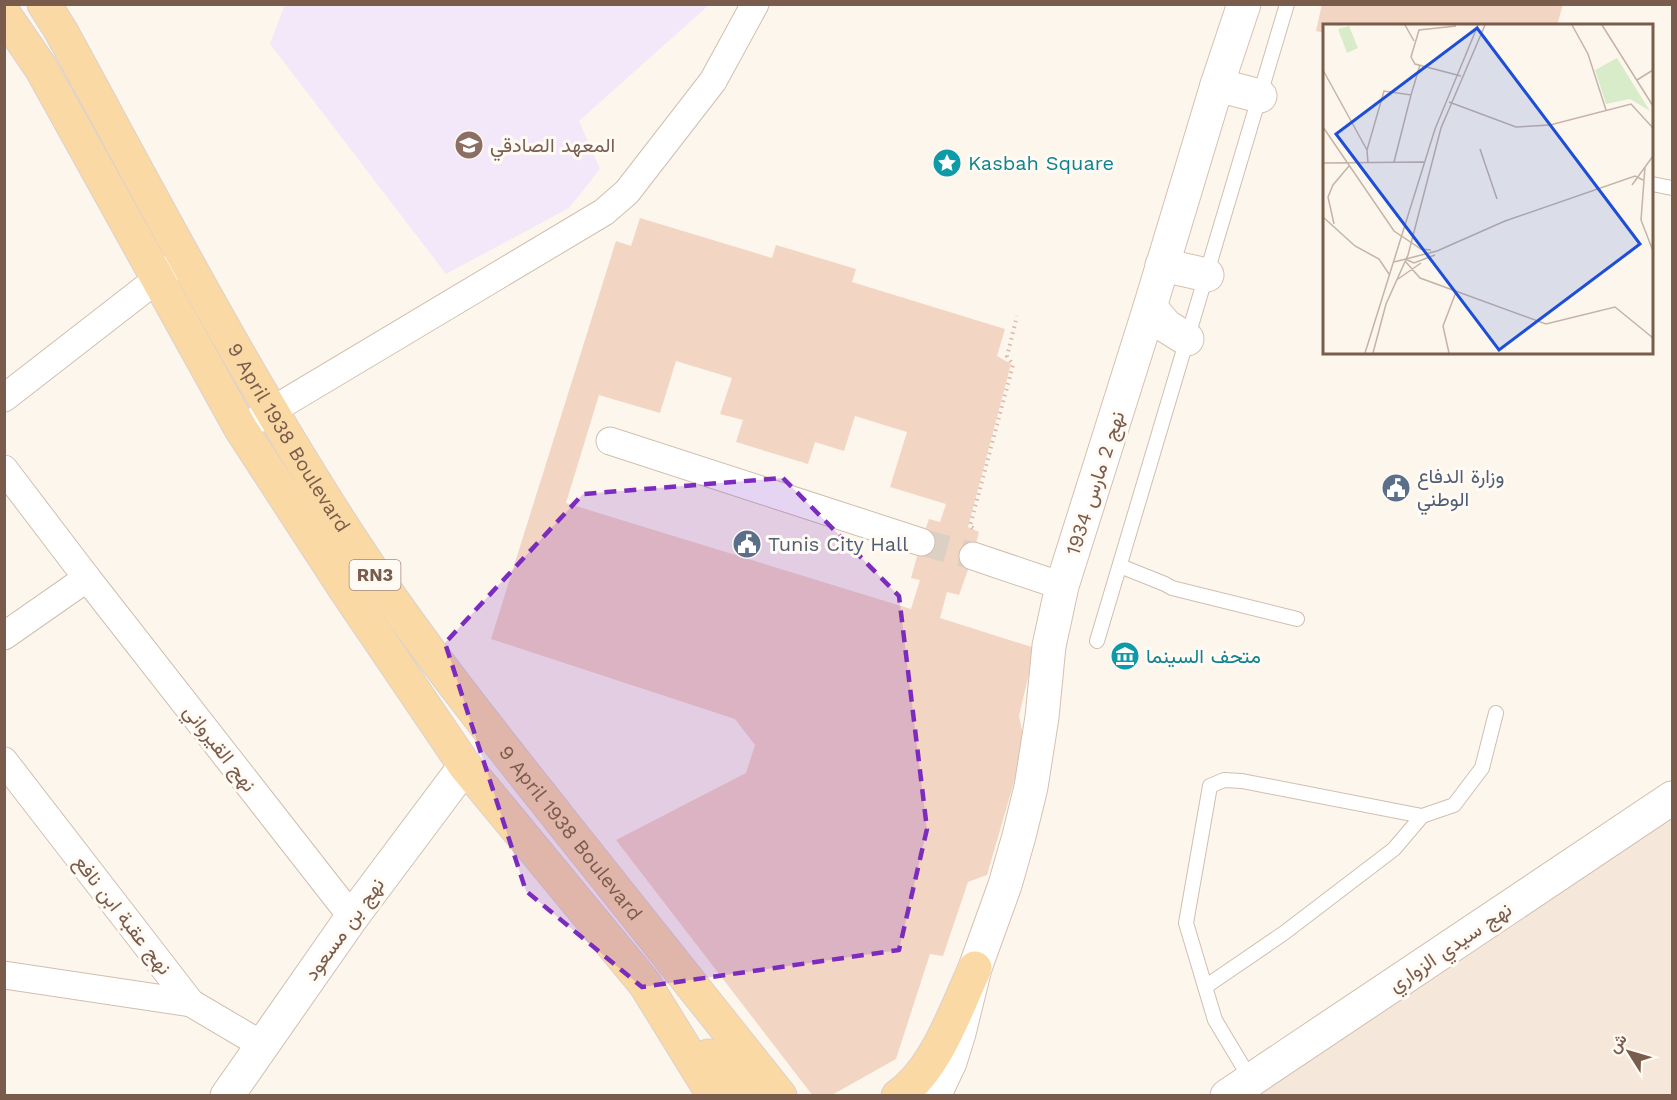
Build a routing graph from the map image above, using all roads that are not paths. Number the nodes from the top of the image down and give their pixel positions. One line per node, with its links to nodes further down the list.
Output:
1 (44, 4): 10 (main road, 9 April 1938 Boulevard / RN3)
2 (755, 4): 17 (street)
3 (1244, 4): 6 (main road, نهج 2 مارس 1934)
4 (1287, 4): 7 (lane)
5 (4, 14): 13 (main road, 9 April 1938 Boulevard / RN3)
6 (1217, 85): 7 (main road); 11 (main road, نهج 2 مارس 1934)
7 (1260, 96): 12 (lane)
8 (1653, 184): 9 (lane)
9 (1672, 188)
10 (184, 258): 13 (street); 17 (main road, 9 April 1938 Boulevard / RN3)
11 (1162, 265): 12 (main road); 14 (main road, نهج 2 مارس 1934)
12 (1206, 275): 15 (lane)
13 (157, 279): 16 (street); 18 (main road, 9 April 1938 Boulevard / RN3)
14 (1150, 307): 15 (main road); 25 (main road, نهج 2 مارس 1934)
15 (1187, 339): 23 (lane)
16 (4, 398)
17 (271, 411): 18 (street); 32 (main road, 9 April 1938 Boulevard / RN3)
18 (241, 429): 31 (main road, 9 April 1938 Boulevard / RN3)
19 (610, 441): 21 (street)
20 (4, 469): 24 (street)
21 (921, 542)
22 (974, 556): 25 (street)
23 (1120, 566): 26 (lane); 28 (lane)
24 (87, 578): 27 (street); 36 (street, نهج القيرواني)
25 (1062, 586): 37 (main road, نهج 2 مارس 1934)
26 (1297, 620)
27 (4, 636)
28 (1097, 641)
29 (1496, 713): 34 (lane)
30 (4, 761): 41 (street, نهج عقبة ابن نافع)
31 (465, 766): 35 (main road, 9 April 1938 Boulevard / RN3); 36 (main road, نهج بن مسعود)
32 (539, 794): 35 (main road); 47 (main road, 9 April 1938 Boulevard / RN3)
33 (1672, 798): 43 (main road, نهج سيدي الزواري)
34 (1422, 816): 40 (lane); 40 (lane)
35 (510, 820): 39 (main road, 9 April 1938 Boulevard / RN3)
36 (352, 917): 42 (main road, نهج بن مسعود)
37 (975, 968): 48 (main road); 49 (main road, نهج 2 مارس 1934); 50 (main road, نهج 2 مارس 1934)
38 (4, 975): 41 (street)
39 (645, 984): 45 (main road, 9 April 1938 Boulevard / RN3); 46 (main road)
40 (1205, 987): 43 (lane)
41 (191, 1003): 42 (street, نهج عقبة ابن نافع)
42 (262, 1045): 44 (main road, نهج بن مسعود)
43 (1235, 1091)
44 (227, 1095)
45 (714, 1095)
46 (740, 1095)
47 (780, 1095)
48 (898, 1095)
49 (934, 1095)
50 (962, 1095)

